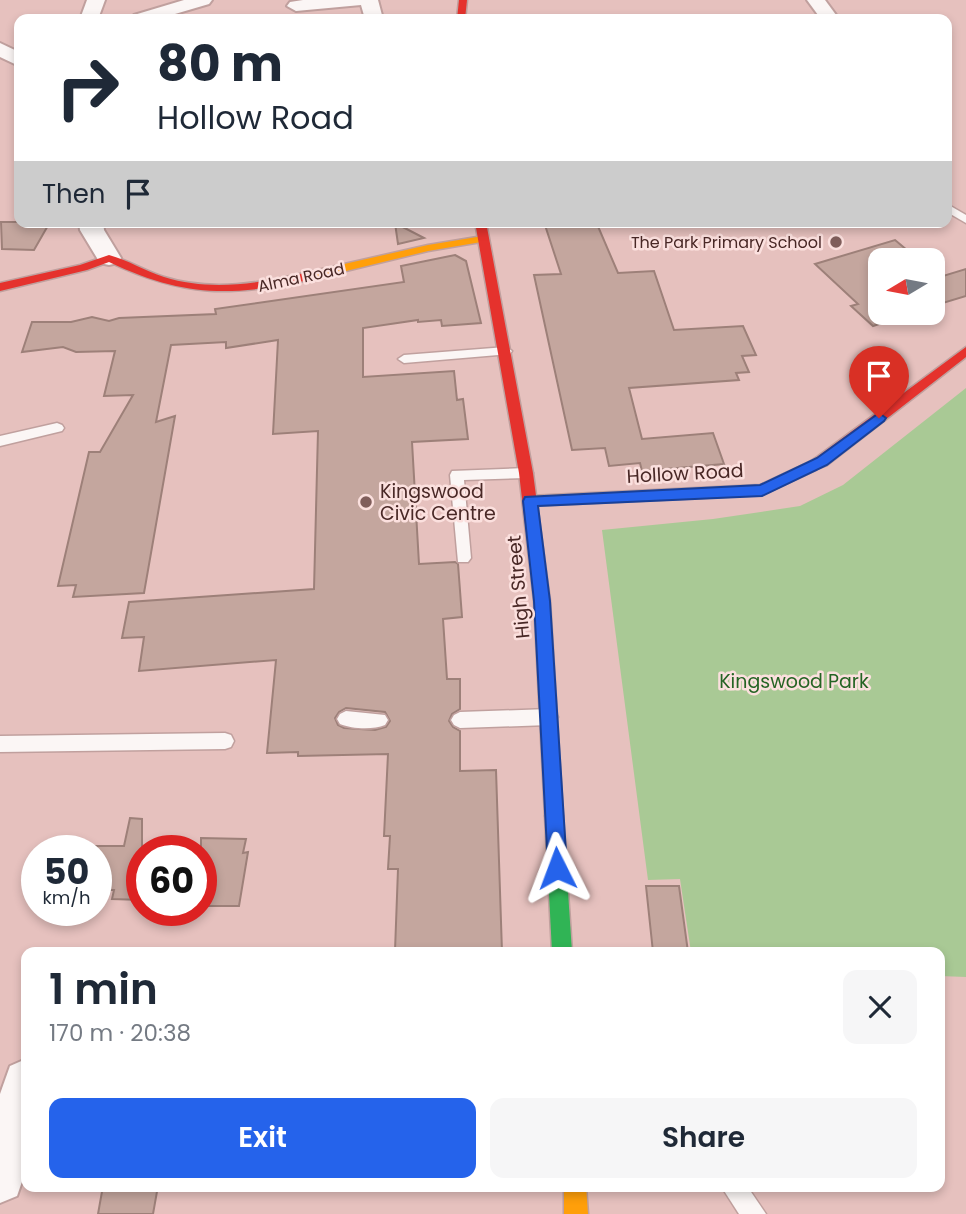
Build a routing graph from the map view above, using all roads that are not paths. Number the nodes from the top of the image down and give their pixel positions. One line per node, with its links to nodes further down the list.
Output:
1 (203, 0): 3 (street)
2 (296, 6): 4 (street)
3 (157, 14)
4 (373, 14)
5 (94, 228): 8 (street)
6 (481, 228): 7 (street, High Street)
7 (484, 239): 8 (street, Alma Road); 10 (street, High Street)
8 (109, 258): 9 (street)
9 (0, 287)
10 (506, 351): 12 (lane); 15 (street, High Street)
11 (966, 351): 16 (street, Hollow Road)
12 (404, 359)
13 (57, 428): 14 (lane)
14 (0, 441)
15 (526, 473): 16 (street, High Street); 17 (lane)
16 (530, 501): 18 (street, High Street)
17 (463, 558)
18 (549, 716): 21 (lane); 24 (street, High Street)
19 (346, 719): 20 (lane)
20 (379, 720)
21 (460, 720)
22 (225, 741): 23 (lane)
23 (0, 744)
24 (562, 947)
25 (0, 1081): 26 (street)
26 (21, 1082)
27 (21, 1101): 28 (street)
28 (0, 1179)
29 (575, 1192): 31 (street)
30 (737, 1192): 32 (lane)
31 (576, 1214)
32 (754, 1214)

